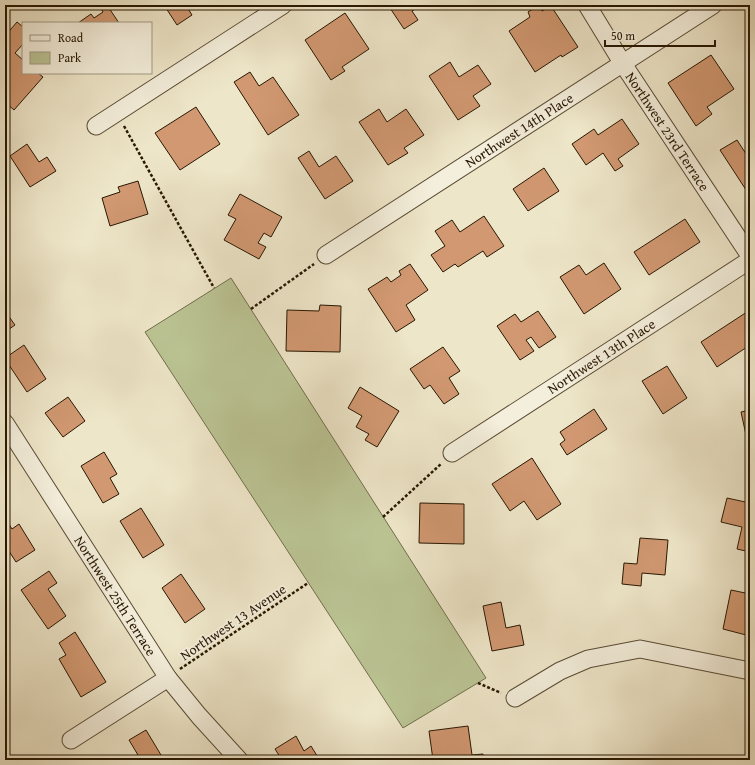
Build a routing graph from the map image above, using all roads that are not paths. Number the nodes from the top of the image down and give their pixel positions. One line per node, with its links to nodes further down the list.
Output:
1 (283, 5): 5 (street)
2 (587, 5): 4 (street, Northwest 23rd Terrace)
3 (713, 5): 4 (street, Northwest 14th Place)
4 (623, 64): 6 (street, Northwest 14th Place); 7 (street, Northwest 23rd Terrace)
5 (96, 126)
6 (326, 255)
7 (750, 256)
8 (750, 260): 10 (street, Northwest 13th Place)
9 (5, 422): 12 (street, Northwest 25th Terrace)
10 (452, 453)
11 (750, 671): 13 (street)
12 (168, 678): 14 (street); 15 (street, Northwest 25th Terrace)
13 (515, 698)
14 (71, 740)
15 (239, 760)

